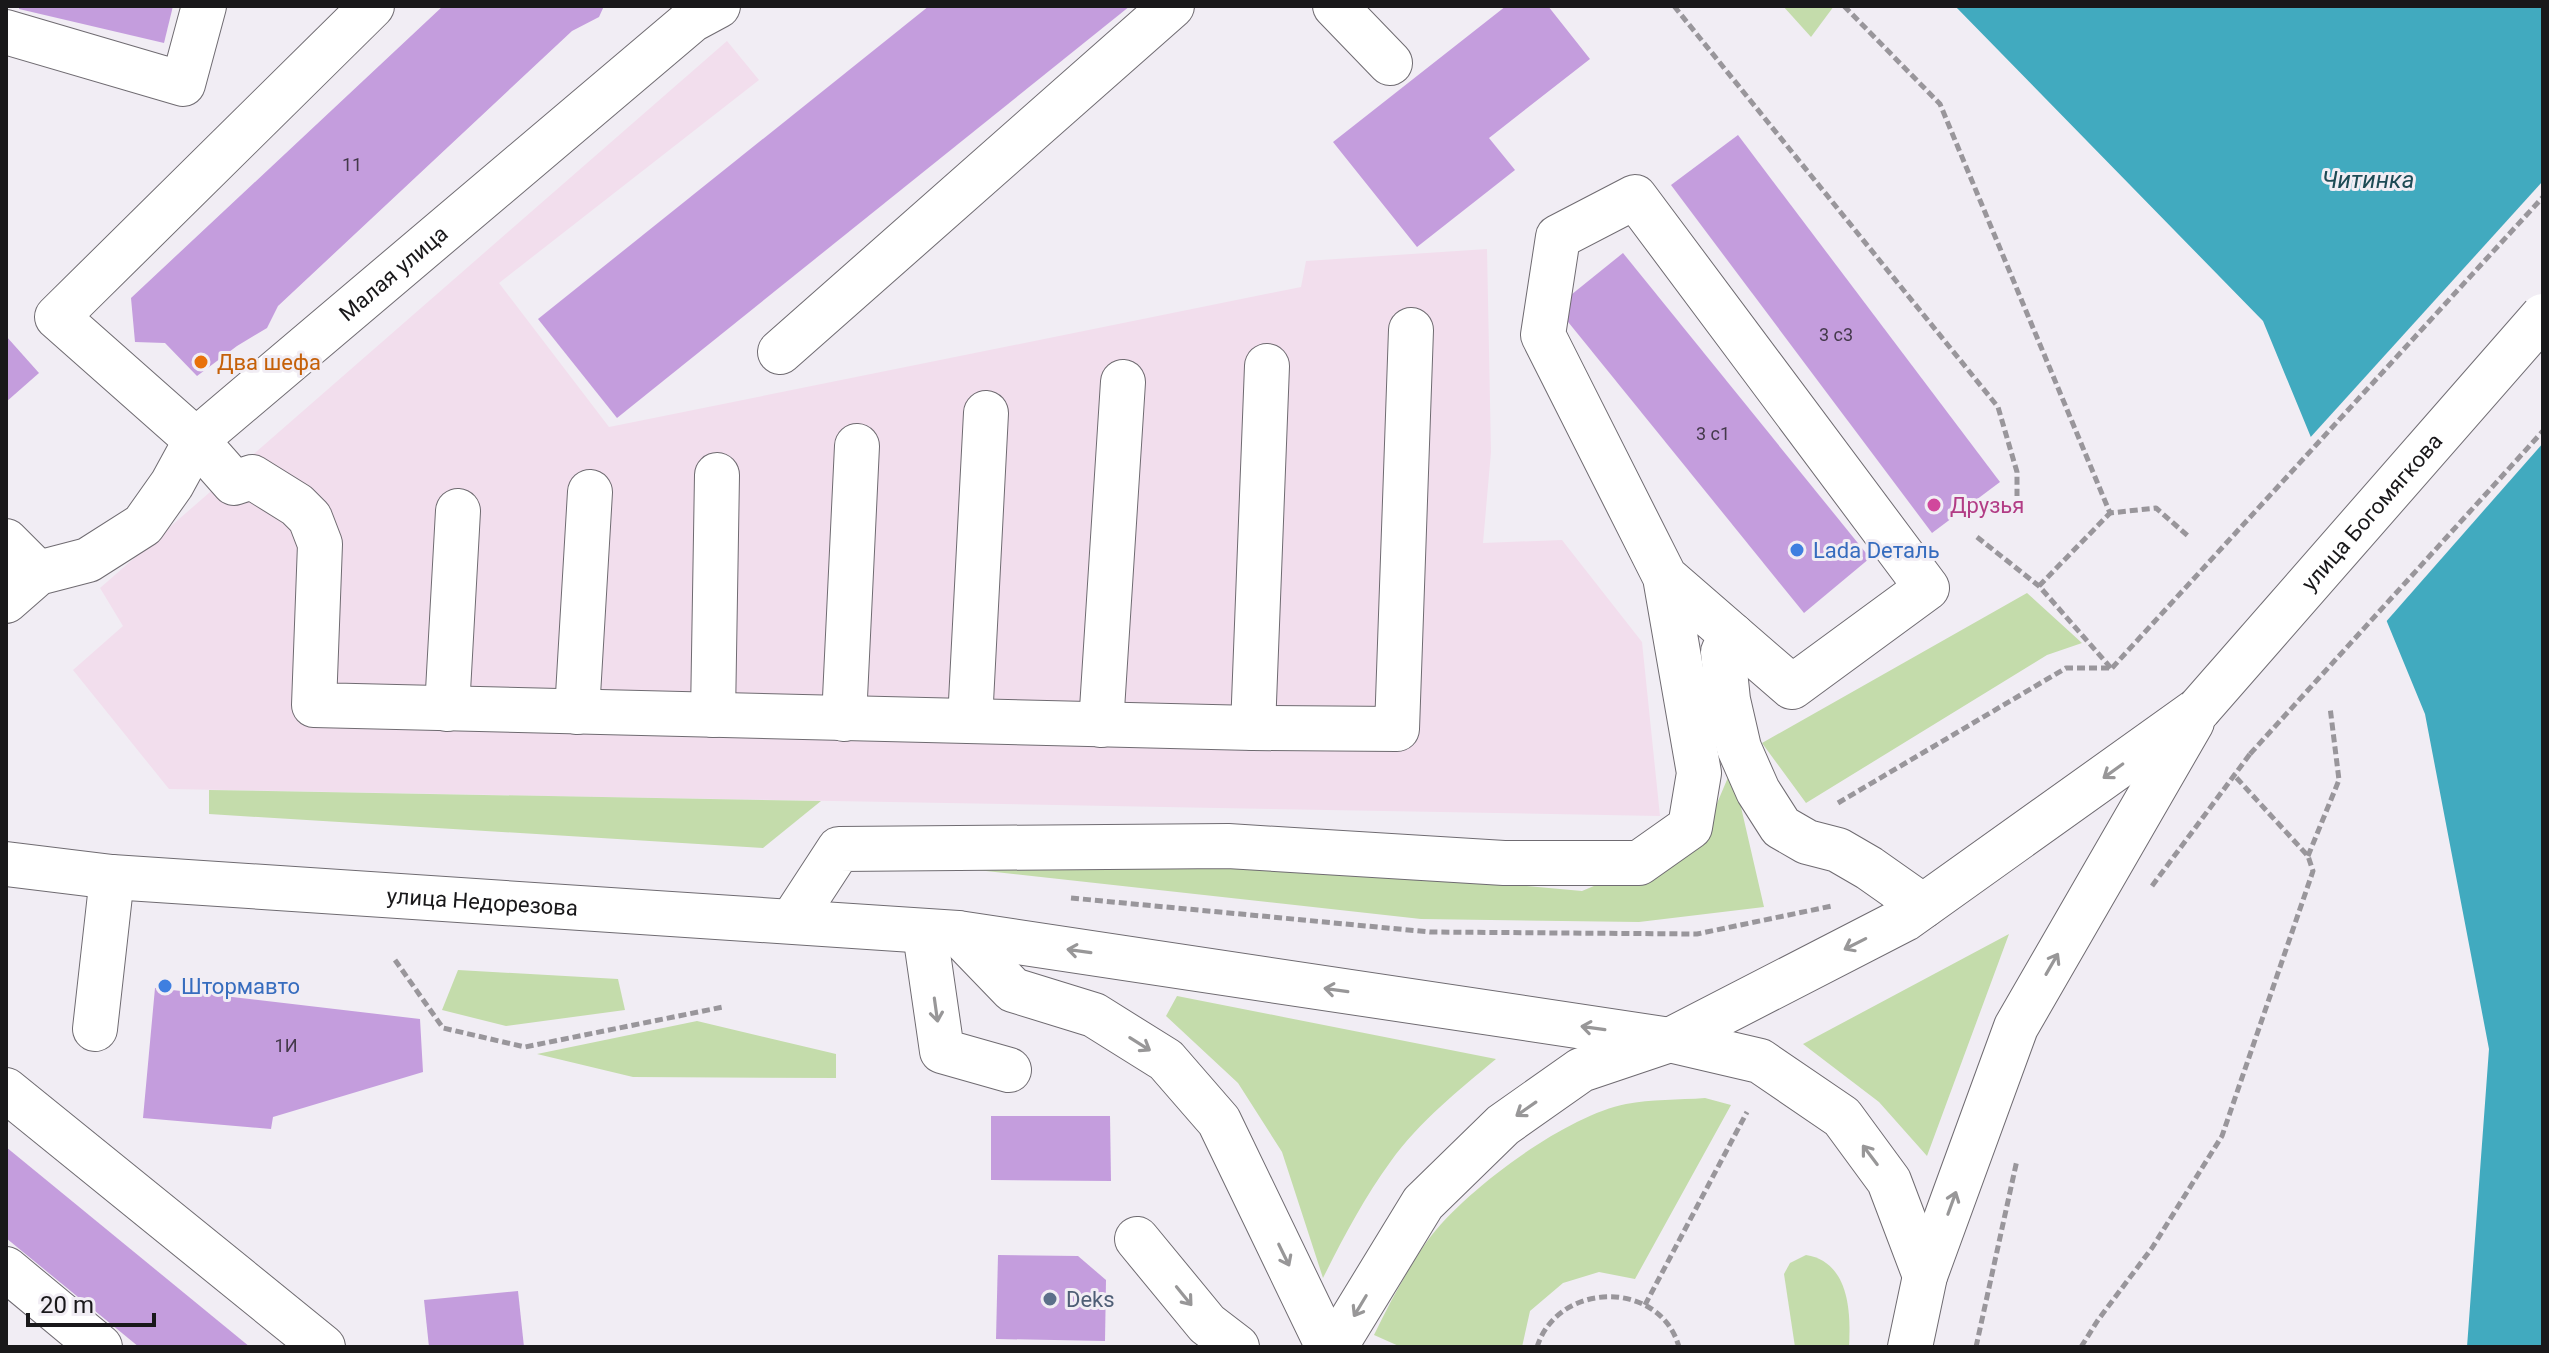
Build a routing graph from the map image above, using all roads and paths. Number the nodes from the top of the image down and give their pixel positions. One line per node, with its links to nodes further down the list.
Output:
1 (204, 6): 8 (street)
2 (372, 6): 18 (street)
3 (718, 6): 18 (street, Малая улица)
4 (1172, 6): 13 (street)
5 (1335, 6): 9 (street)
6 (1674, 6): 22 (path)
7 (1844, 6): 24 (path)
8 (6, 32)
9 (1390, 63)
10 (2543, 197): 32 (path, bridge)
11 (2543, 316): 35 (street, улица Богомягкова, bridge)
12 (1411, 330): 41 (street)
13 (780, 352)
14 (1267, 366): 41 (street)
15 (1123, 382): 40 (street)
16 (986, 413): 39 (street)
17 (2543, 431): 42 (path, bridge)
18 (196, 440): 30 (street, Малая улица); 34 (street)
19 (857, 446): 38 (street)
20 (717, 475): 37 (street)
21 (590, 492): 36 (street)
22 (2017, 496)
23 (458, 511): 34 (street)
24 (2110, 513): 25 (path); 29 (path)
25 (2188, 536)
26 (1977, 537): 29 (path)
27 (6, 541): 30 (street)
28 (1665, 577): 31 (street); 31 (street); 51 (street)
29 (2039, 586): 32 (path)
30 (22, 587)
31 (1732, 635): 50 (street)
32 (2112, 668): 43 (path)
33 (2330, 707): 44 (path)
34 (447, 709): 36 (street)
35 (2199, 709): 50 (street, one-way to 50); 63 (street, one-way to 35)
36 (577, 712): 37 (street)
37 (713, 715): 38 (street)
38 (844, 719): 39 (street)
39 (970, 721): 40 (street)
40 (1101, 725): 41 (street)
41 (1253, 728)
42 (2233, 774): 44 (path); 47 (path)
43 (1832, 807)
44 (2308, 856): 74 (path)
45 (6, 864): 46 (street, улица Недорезова)
46 (112, 877): 51 (street, улица Недорезова); 55 (street)
47 (2144, 896)
48 (1071, 898): 49 (path)
49 (1833, 905)
50 (1923, 906): 56 (street, one-way to 56)
51 (792, 921): 52 (street, улица Недорезова)
52 (942, 933): 56 (street, улица Недорезова, one-way to 52); 57 (street, one-way to 57); 68 (street, one-way to 68)
53 (395, 960): 54 (path)
54 (723, 1007)
55 (95, 1029)
56 (1670, 1040): 63 (street, улица Недорезова, one-way to 56); 69 (street, one-way to 69)
57 (1009, 1070)
58 (6, 1090): 66 (street)
59 (1747, 1112): 64 (path)
60 (2019, 1145): 73 (path)
61 (1137, 1239): 67 (street, one-way to 67)
62 (6, 1269): 65 (street)
63 (1925, 1276): 72 (street)
64 (1645, 1305): 70 (path); 71 (path)
65 (100, 1347)
66 (323, 1347)
67 (1237, 1347)
68 (1328, 1347)
69 (1335, 1347)
70 (1537, 1347)
71 (1679, 1347)
72 (1910, 1347)
73 (1976, 1347)
74 (2081, 1347)

